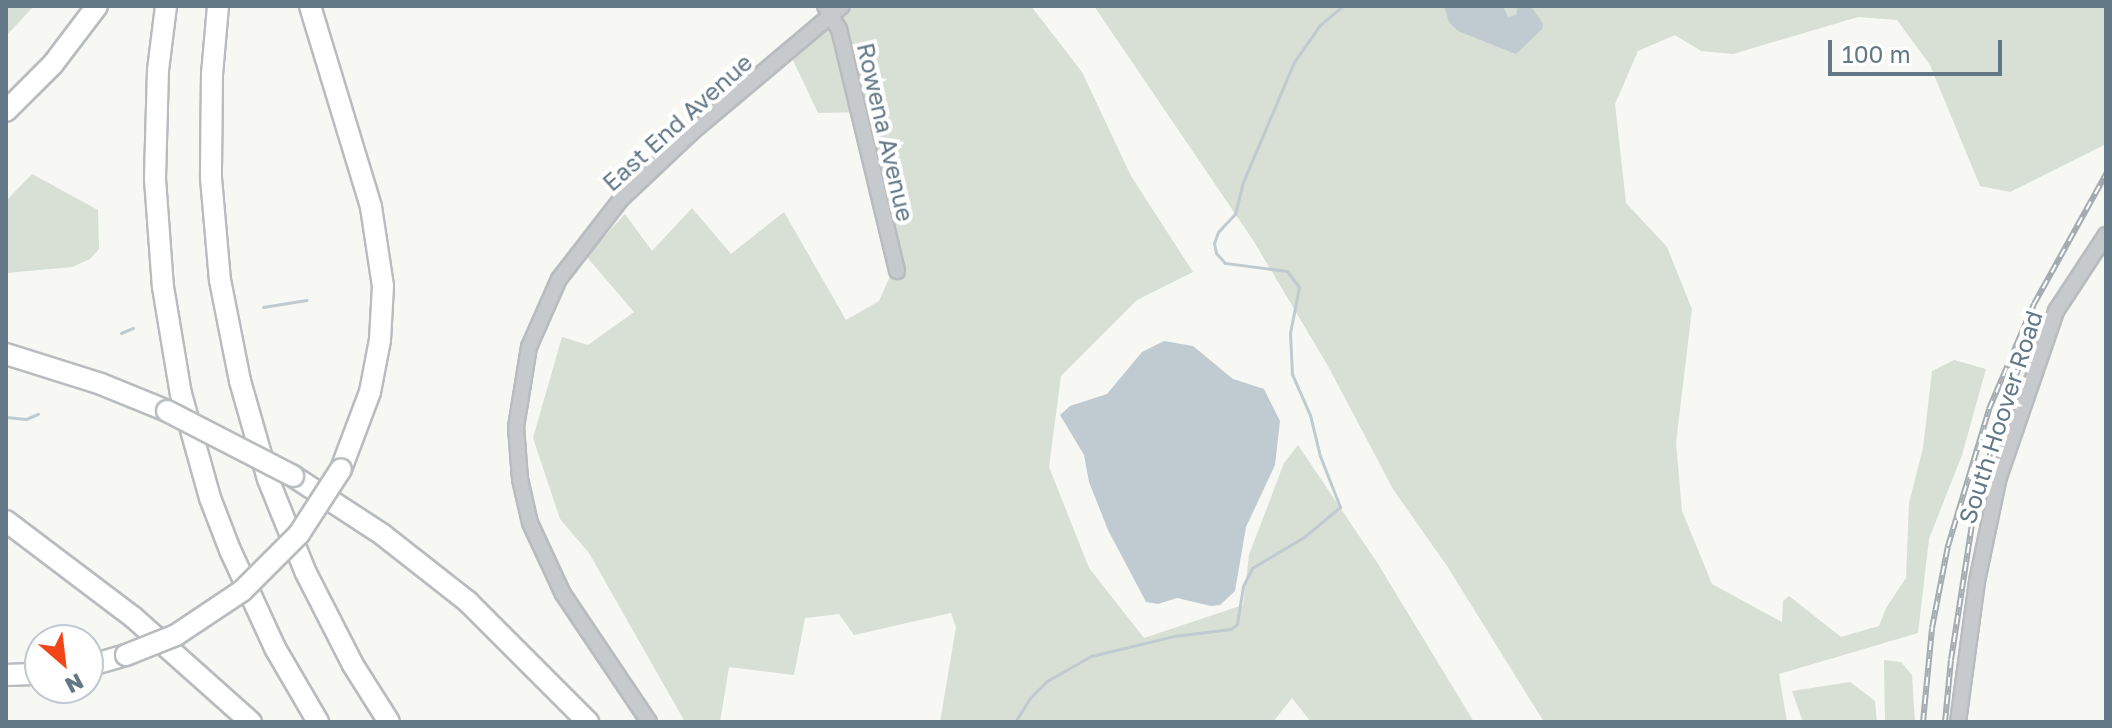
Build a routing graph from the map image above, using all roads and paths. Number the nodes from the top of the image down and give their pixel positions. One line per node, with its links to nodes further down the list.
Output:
1 (97, 6): 6 (highway)
2 (166, 6): 15 (highway)
3 (218, 6): 16 (highway)
4 (310, 6): 12 (highway, bridge)
5 (833, 9): 8 (street, Rowena Avenue); 18 (street, East End Avenue)
6 (6, 111)
7 (2106, 235): 19 (street, South Hoover Road)
8 (897, 271)
9 (6, 354): 17 (highway, bridge)
10 (6, 521): 11 (highway)
11 (133, 617): 13 (highway); 14 (highway)
12 (104, 661)
13 (233, 722)
14 (251, 722)
15 (318, 722)
16 (389, 722)
17 (588, 722)
18 (649, 722)
19 (1958, 722)

